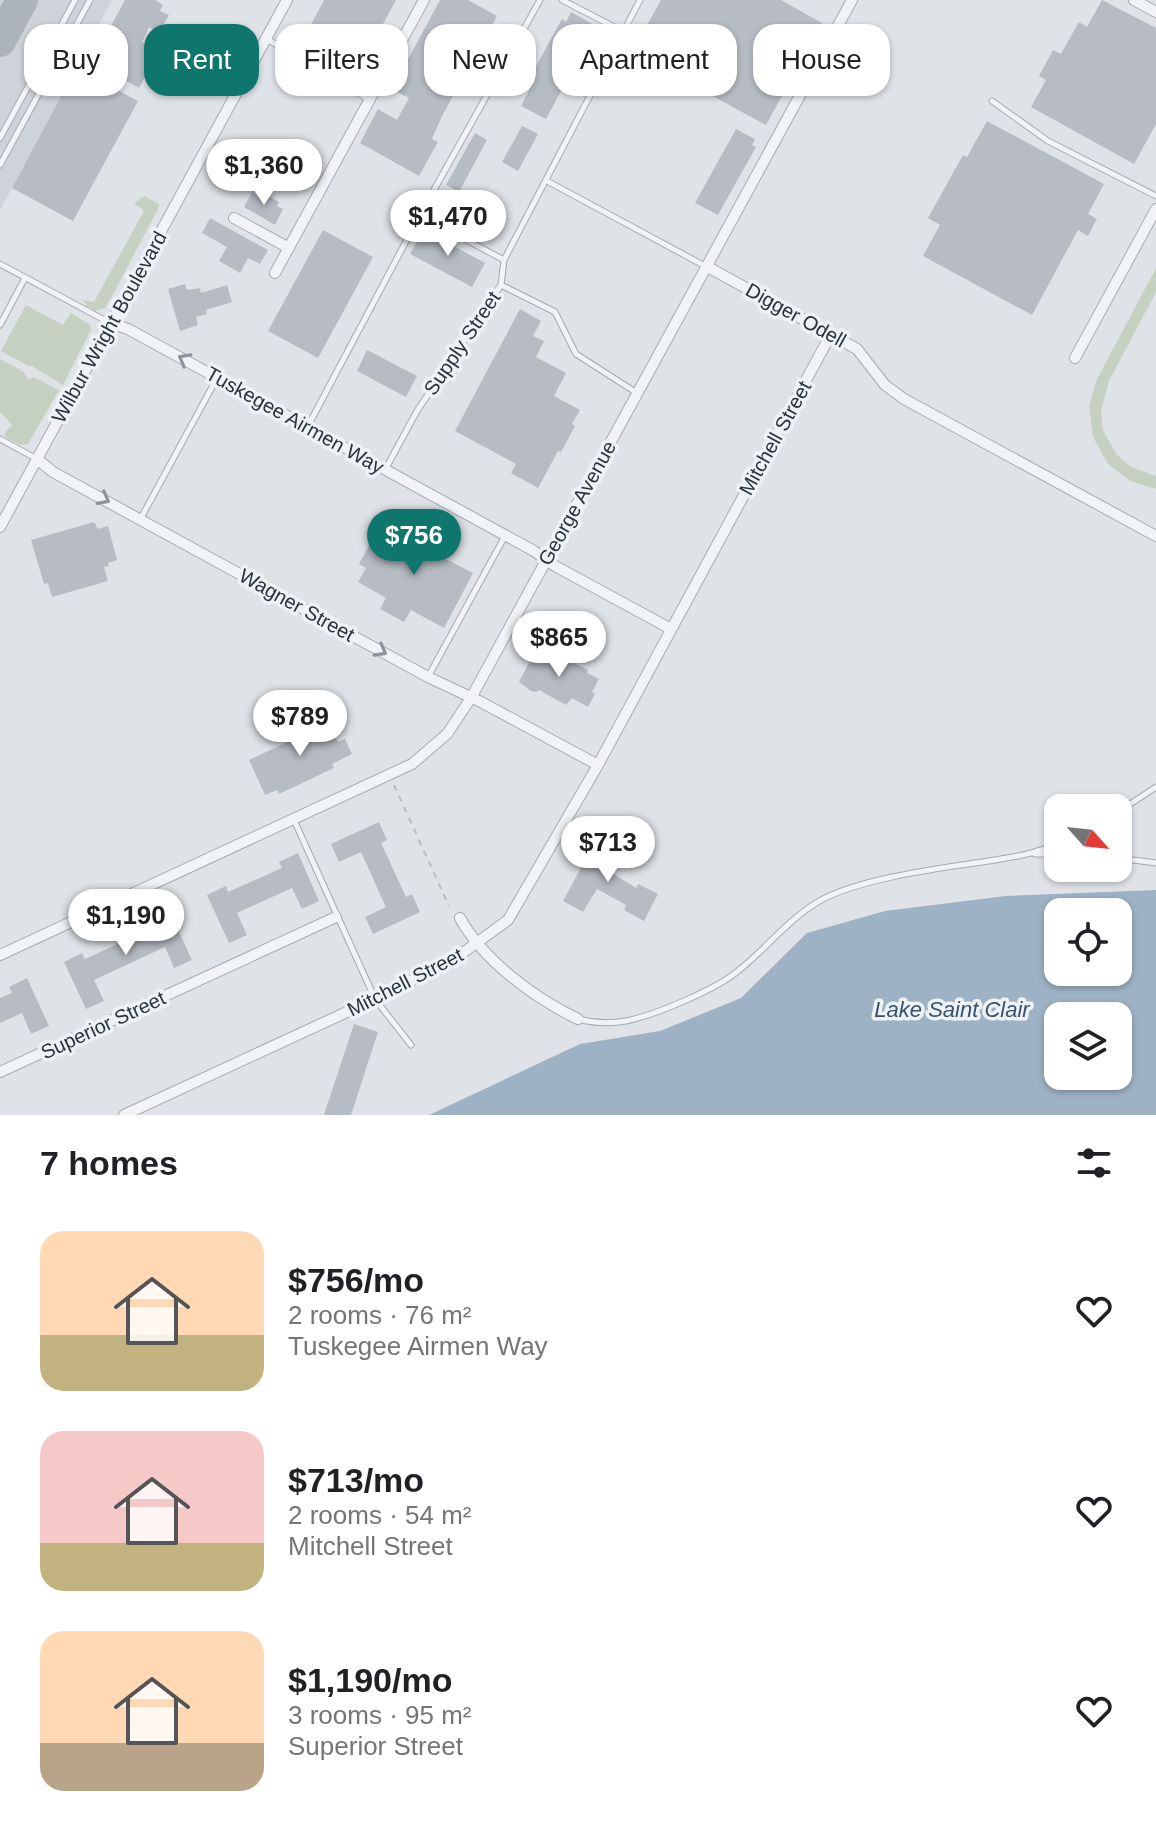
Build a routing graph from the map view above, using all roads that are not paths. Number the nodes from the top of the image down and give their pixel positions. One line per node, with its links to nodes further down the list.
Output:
1 (75, 0): 17 (lane)
2 (90, 0): 18 (lane)
3 (287, 0): 13 (street, Wilbur Wright Boulevard)
4 (424, 0): 15 (street)
5 (540, 0): 22 (lane)
6 (562, 0): 11 (lane)
7 (640, 0): 12 (lane, Supply Street)
8 (852, 0): 27 (street, George Avenue)
9 (1134, 0): 10 (street)
10 (1156, 12)
11 (608, 24)
12 (628, 24)
13 (266, 39): 15 (lane); 31 (street, Wilbur Wright Boulevard)
14 (591, 96): 19 (lane, Supply Street)
15 (369, 100): 24 (street)
16 (992, 101): 20 (lane)
17 (0, 138)
18 (0, 165)
19 (547, 181): 25 (lane, Supply Street); 27 (lane, Digger Odell)
20 (1156, 196)
21 (1156, 209): 34 (street)
22 (420, 215): 25 (lane); 37 (lane)
23 (234, 218): 24 (street)
24 (289, 248): 28 (street)
25 (504, 260): 30 (lane, Supply Street)
26 (0, 264): 29 (lane, Tuskegee Airmen Way)
27 (706, 266): 33 (street, Digger Odell); 36 (street, George Avenue)
28 (275, 273)
29 (25, 278): 31 (lane, Tuskegee Airmen Way); 32 (lane)
30 (501, 285): 36 (lane); 40 (lane, Supply Street)
31 (111, 323): 35 (street, Tuskegee Airmen Way, one-way to 31); 39 (street, Wilbur Wright Boulevard)
32 (0, 325)
33 (831, 334): 44 (street, Digger Odell); 46 (street, Mitchell Street)
34 (1075, 358)
35 (217, 378): 37 (street, Tuskegee Airmen Way); 41 (lane)
36 (637, 393): 45 (street, George Avenue)
37 (307, 427): 40 (street, Tuskegee Airmen Way)
38 (0, 439): 39 (lane, Wagner Street)
39 (37, 459): 41 (street, Wagner Street, one-way to 41); 42 (street, Wilbur Wright Boulevard)
40 (386, 469): 43 (street, Tuskegee Airmen Way)
41 (140, 519): 47 (street, Wagner Street, one-way to 47)
42 (0, 527)
43 (505, 535): 45 (street, Tuskegee Airmen Way); 47 (lane)
44 (1156, 536)
45 (546, 559): 46 (street, Tuskegee Airmen Way); 48 (street, George Avenue)
46 (671, 629): 49 (street, Mitchell Street)
47 (428, 677): 48 (street, Wagner Street)
48 (471, 698): 49 (street, Wagner Street); 52 (street, George Avenue)
49 (598, 765): 60 (street, Mitchell Street)
50 (1156, 787): 51 (lane)
51 (1132, 803)
52 (294, 819): 58 (lane); 61 (street, George Avenue)
53 (1044, 849): 54 (lane)
54 (1034, 854): 55 (lane); 63 (lane)
55 (1044, 854)
56 (1132, 860): 57 (lane)
57 (1156, 863)
58 (336, 917): 62 (lane); 65 (street, Superior Street)
59 (460, 918): 60 (street)
60 (477, 944): 62 (street, Mitchell Street); 63 (street)
61 (0, 955)
62 (375, 999): 64 (lane); 66 (street, Mitchell Street)
63 (578, 1019)
64 (411, 1045)
65 (0, 1072)
66 (124, 1115)

